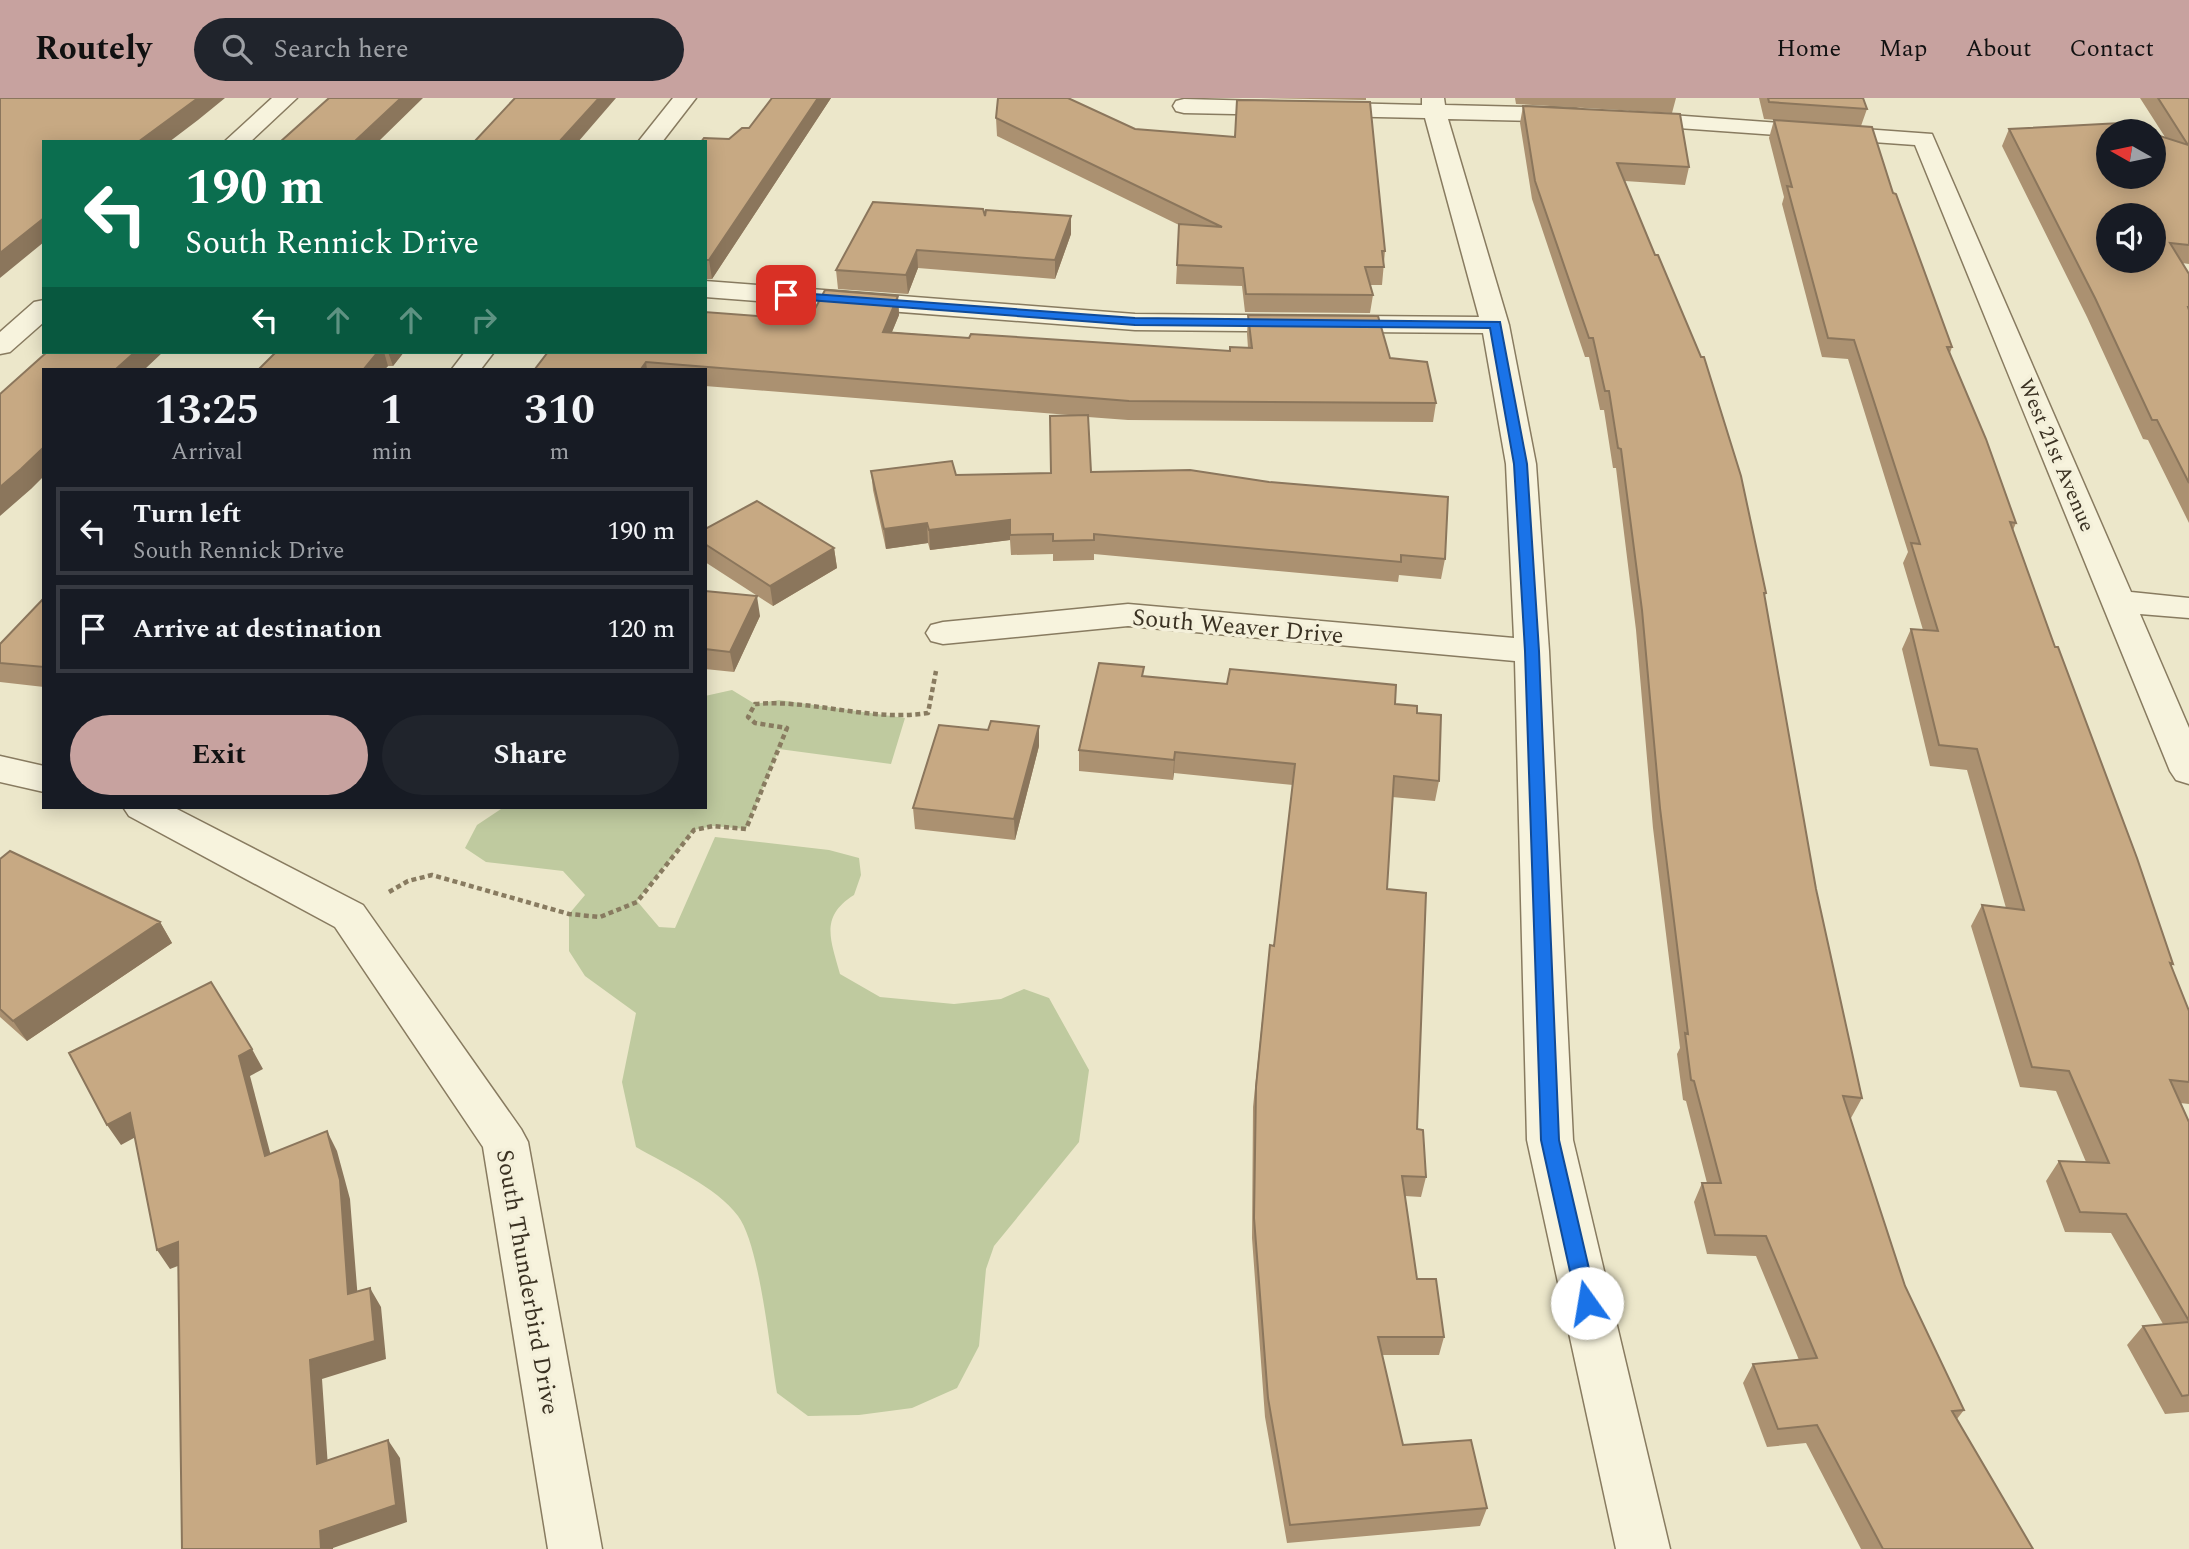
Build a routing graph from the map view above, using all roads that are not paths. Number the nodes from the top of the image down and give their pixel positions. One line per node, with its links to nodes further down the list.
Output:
1 (286, 98): 5 (street)
2 (685, 98): 6 (street)
3 (1434, 104): 4 (street); 9 (street); 13 (street, West 21st Avenue)
4 (1184, 106)
5 (238, 140)
6 (652, 140)
7 (707, 289): 9 (street)
8 (42, 310): 10 (street)
9 (1496, 325): 16 (street)
10 (0, 346)
11 (478, 354): 12 (street)
12 (467, 368)
13 (2119, 601): 14 (street); 18 (street, West 21st Avenue)
14 (2189, 608)
15 (943, 633): 16 (street, South Weaver Drive)
16 (1532, 651): 22 (street)
17 (0, 769): 19 (street)
18 (2189, 771)
19 (42, 779)
20 (146, 809): 21 (street, South Thunderbird Drive)
21 (575, 1549)
22 (1643, 1549)

